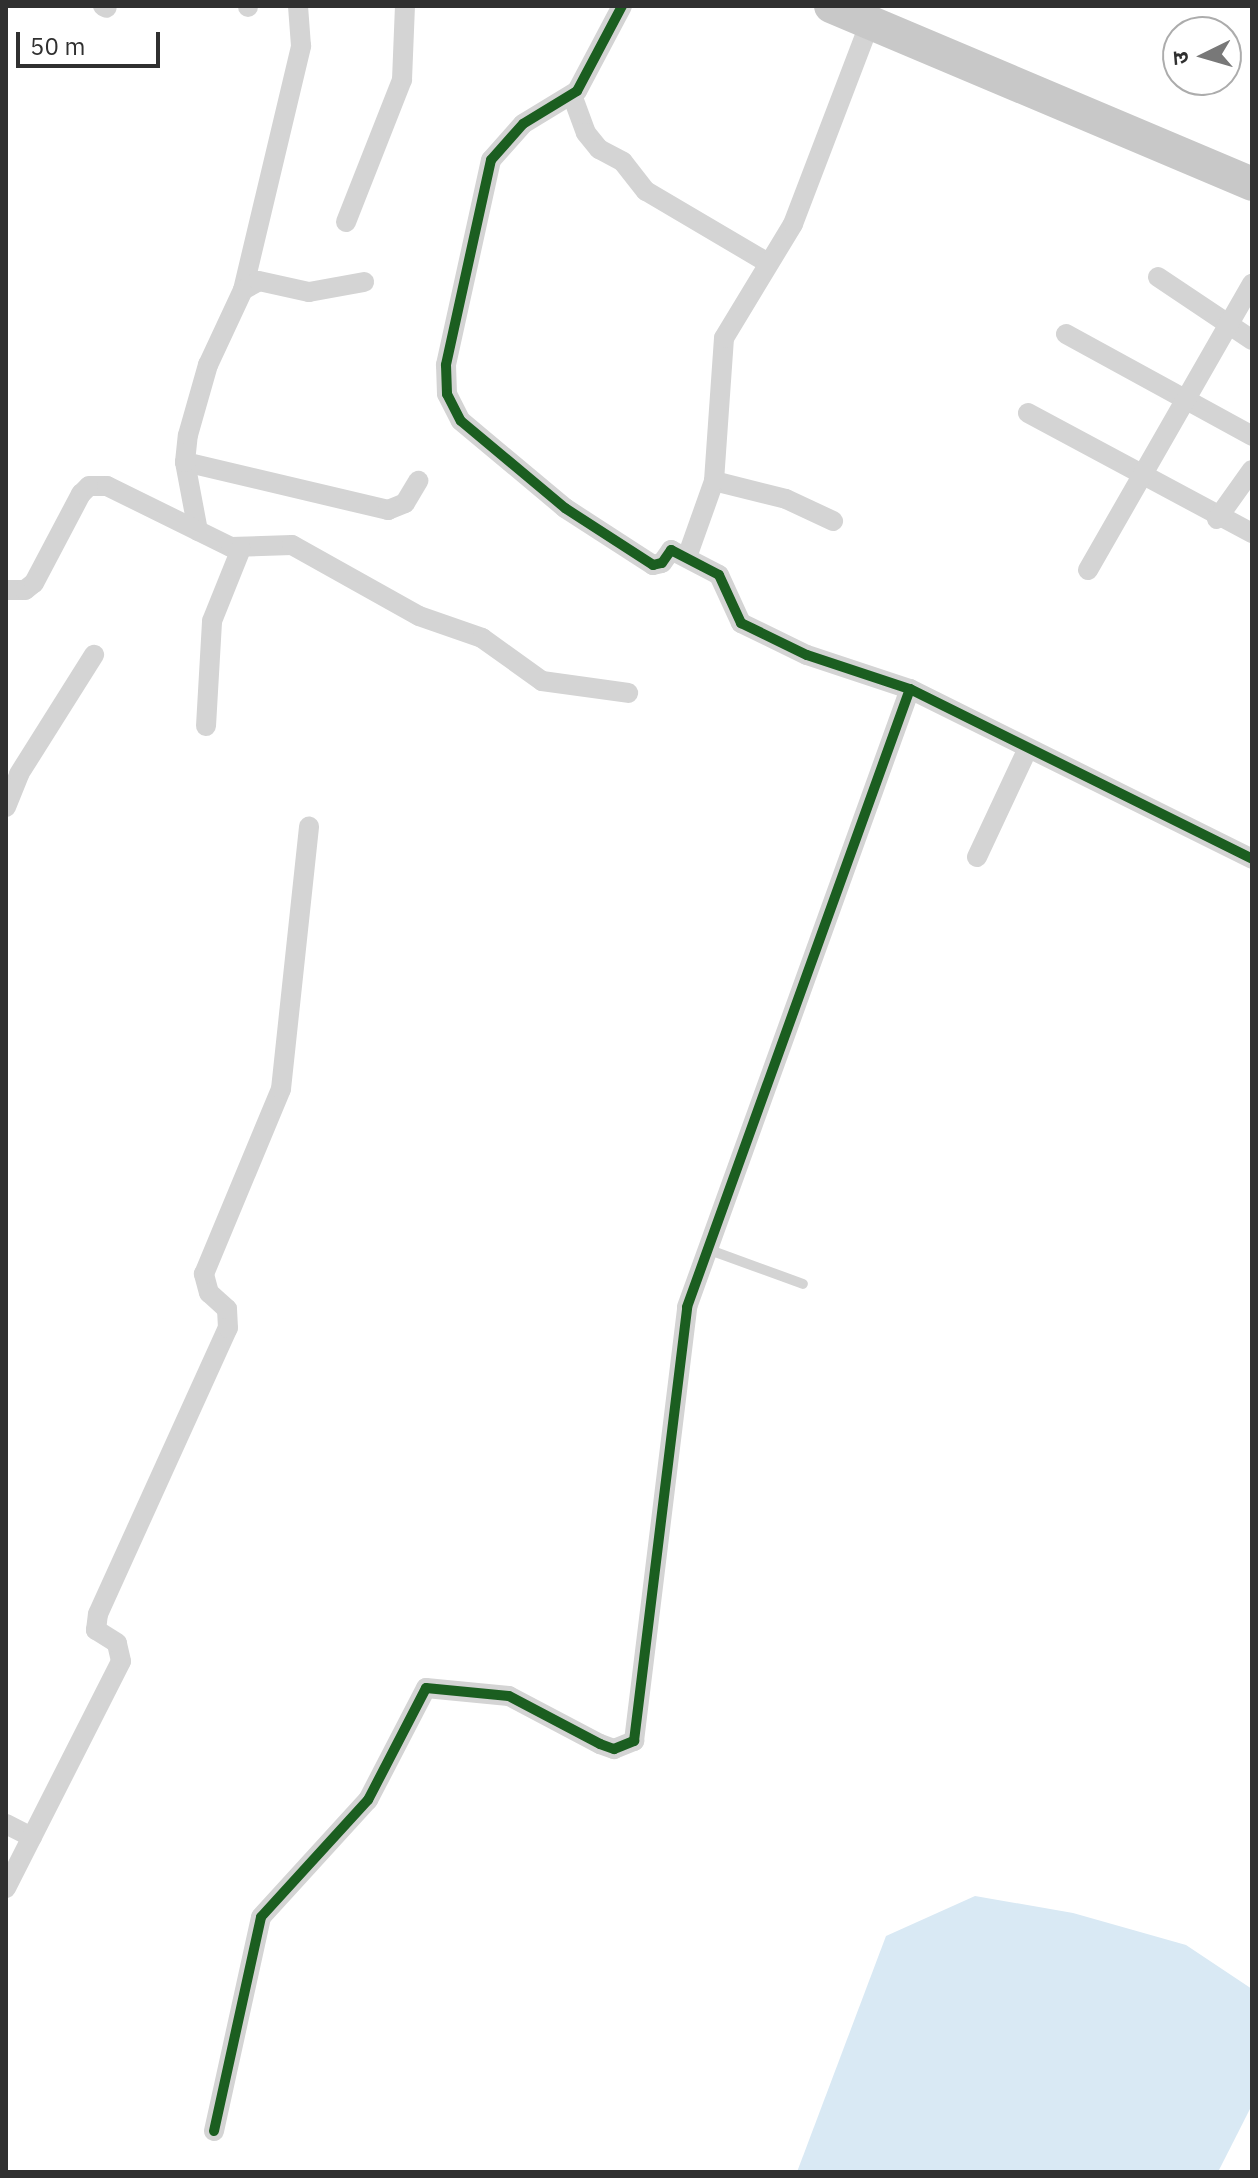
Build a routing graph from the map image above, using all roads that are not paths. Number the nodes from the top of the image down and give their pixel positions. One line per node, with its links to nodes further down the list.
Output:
1 (298, 6): 13 (street)
2 (405, 6): 8 (street)
3 (622, 6): 5 (street)
4 (859, 11): 6 (main road); 7 (main road); 9 (street)
5 (572, 95): 9 (street); 30 (street)
6 (1252, 162)
7 (1252, 184)
8 (346, 222)
9 (768, 263): 24 (street)
10 (1158, 277): 14 (street)
11 (364, 282): 13 (street)
12 (1252, 284): 14 (street)
13 (243, 290): 20 (street)
14 (1229, 324): 16 (street); 17 (street)
15 (1066, 334): 17 (street)
16 (1252, 340)
17 (1186, 399): 19 (street); 22 (street)
18 (1028, 413): 22 (street)
19 (1252, 436)
20 (185, 462): 23 (street); 27 (street)
21 (1252, 470): 25 (street)
22 (1143, 475): 25 (street); 31 (street)
23 (418, 481)
24 (714, 481): 26 (street); 30 (street)
25 (1217, 519): 28 (street)
26 (833, 521)
27 (198, 531): 29 (street); 32 (street)
28 (1252, 533)
29 (241, 549): 35 (street); 36 (street)
30 (687, 557): 34 (street)
31 (1088, 570)
32 (6, 590)
33 (94, 655): 38 (street)
34 (910, 689): 37 (street); 42 (street)
35 (628, 693)
36 (206, 726)
37 (1028, 748): 40 (street); 41 (street)
38 (6, 807)
39 (309, 826): 45 (street)
40 (1251, 855)
41 (977, 857)
42 (707, 1249): 43 (lane); 47 (street)
43 (803, 1284)
44 (6, 1824): 45 (street)
45 (32, 1837): 46 (street)
46 (6, 1888)
47 (214, 2131)

